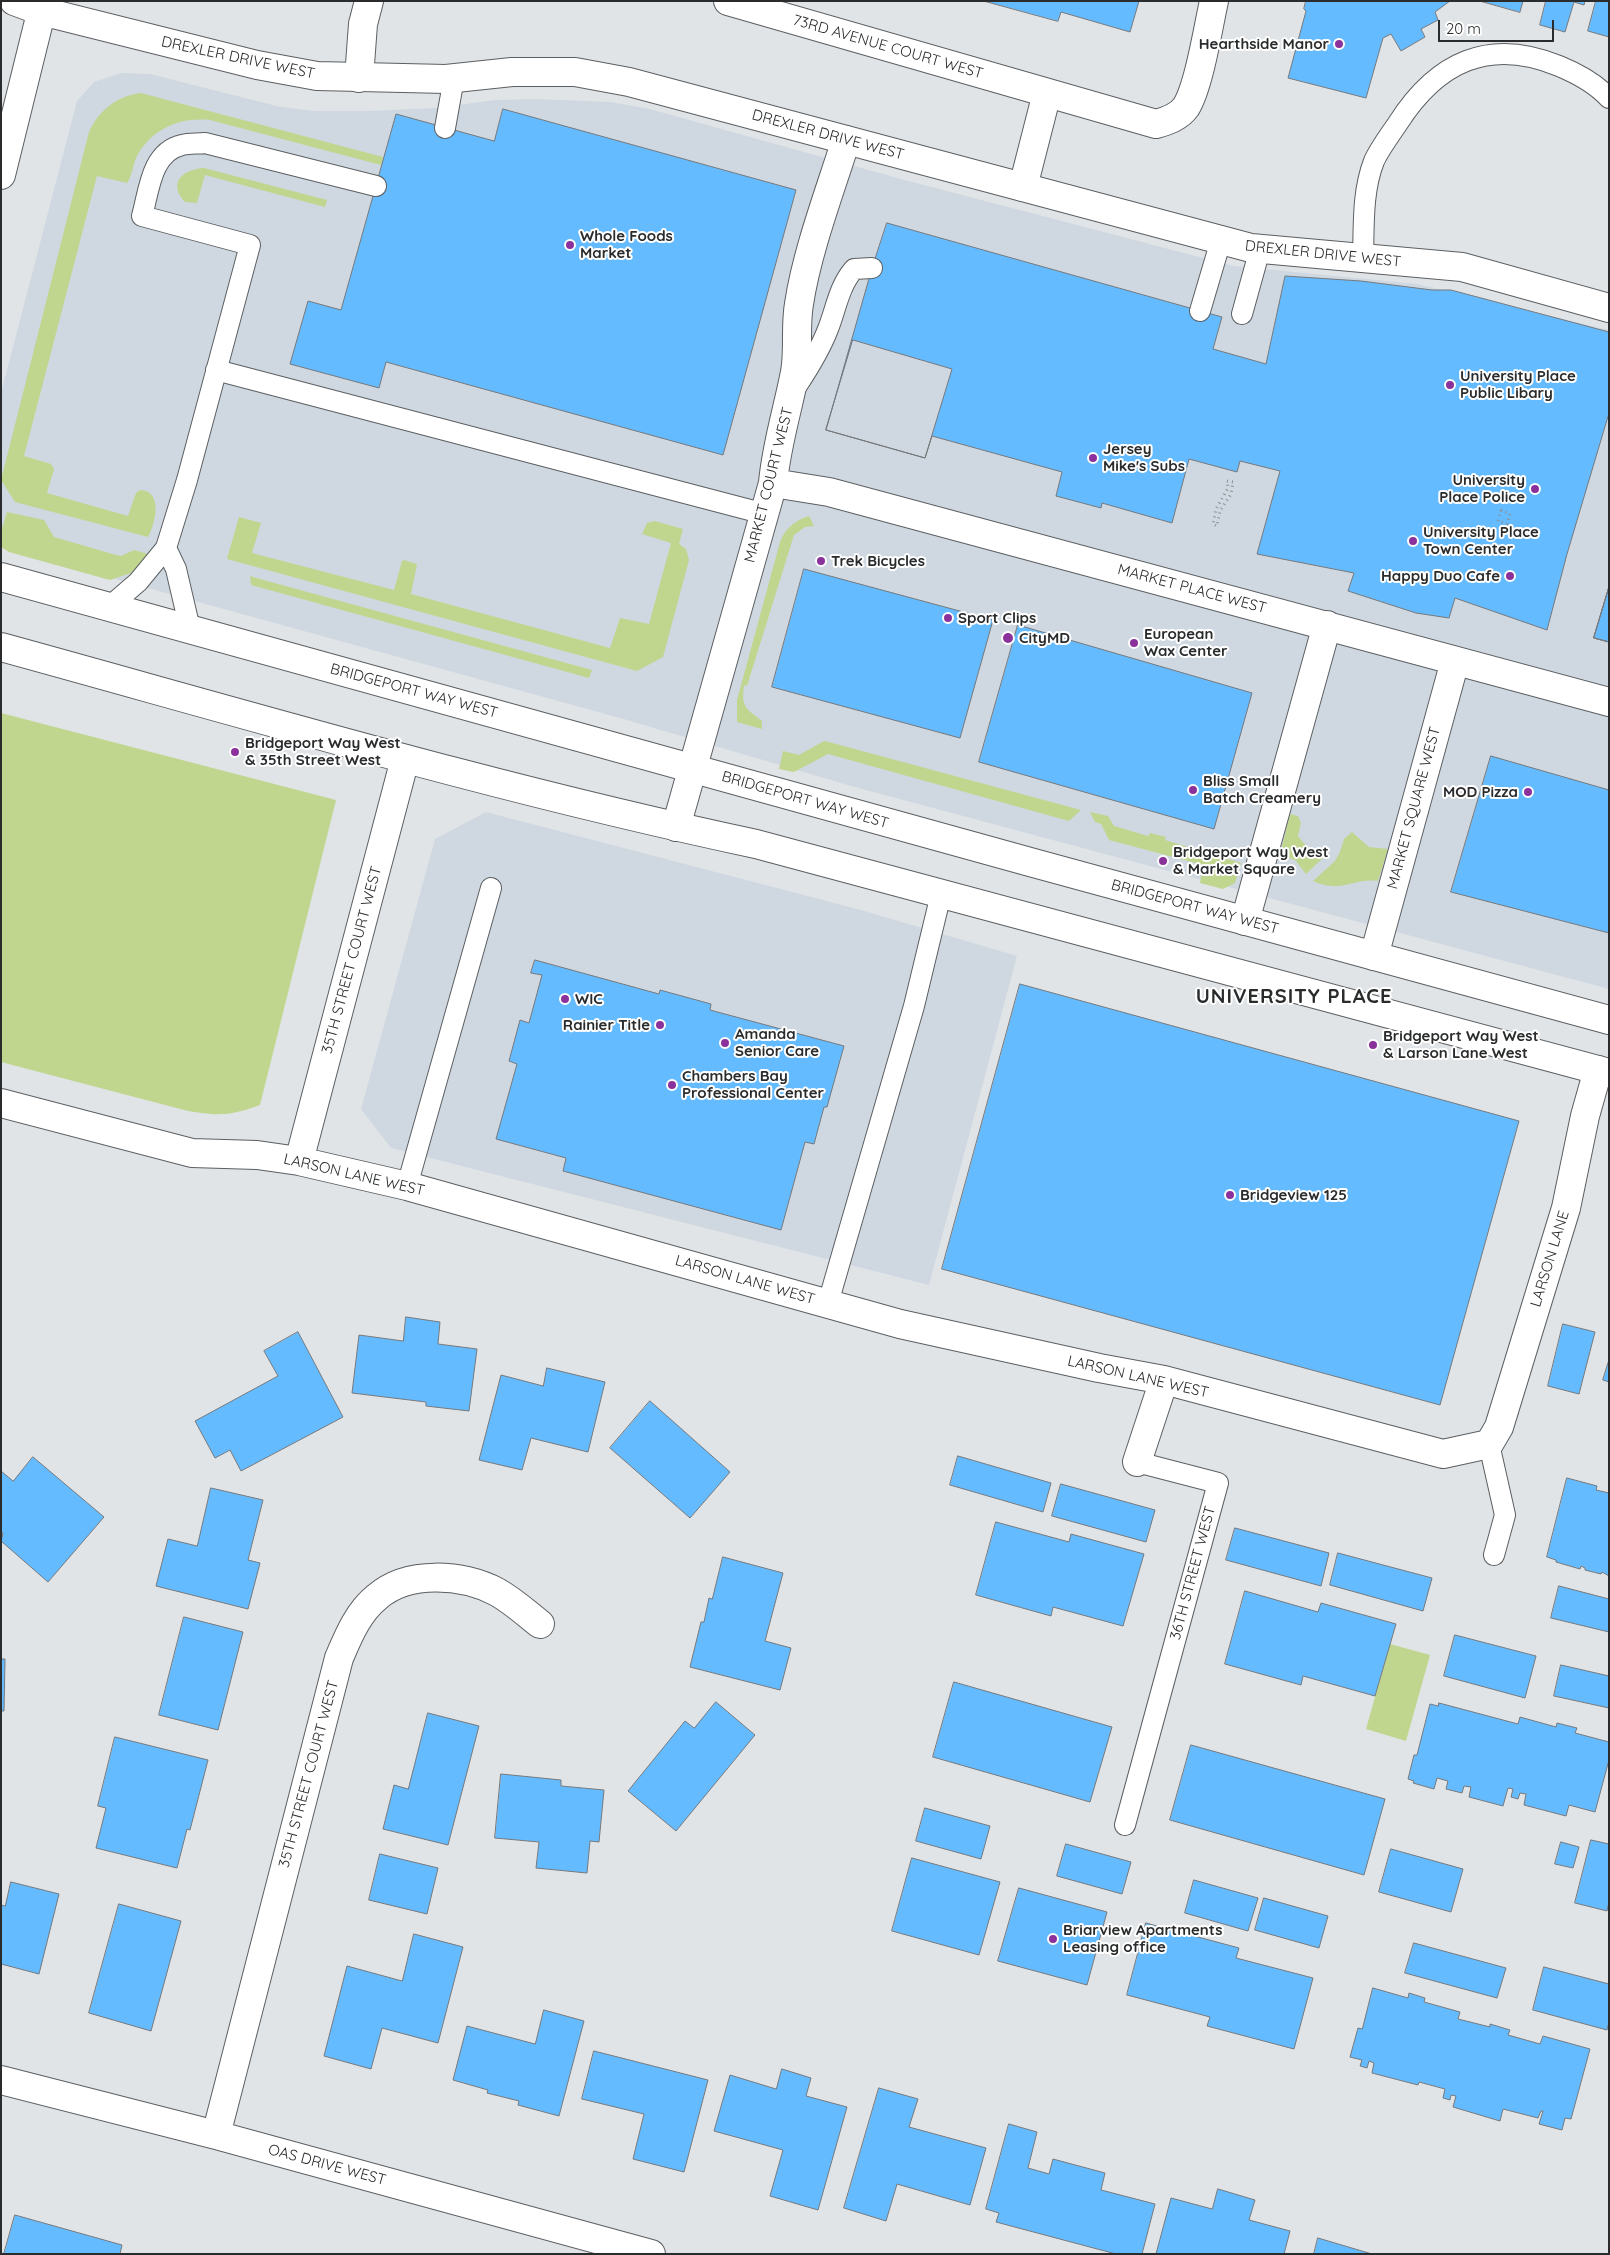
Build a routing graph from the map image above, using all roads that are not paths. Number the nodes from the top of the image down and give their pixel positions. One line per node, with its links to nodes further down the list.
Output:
1 (14, 1): 5 (street, DREXLER DRIVE WEST)
2 (369, 1): 6 (street)
3 (728, 1): 8 (street, 73RD AVENUE COURT WEST)
4 (1214, 1): 8 (street, 73RD AVENUE COURT WEST)
5 (43, 6): 6 (street, DREXLER DRIVE WEST); 12 (street)
6 (359, 78): 7 (street, DREXLER DRIVE WEST)
7 (454, 78): 10 (lane); 11 (street, DREXLER DRIVE WEST)
8 (1047, 93): 14 (street)
9 (1609, 98): 17 (lane)
10 (445, 128)
11 (846, 140): 14 (street, DREXLER DRIVE WEST); 23 (street, MARKET COURT WEST)
12 (1, 175)
13 (376, 186): 22 (lane)
14 (1023, 187): 15 (street, DREXLER DRIVE WEST)
15 (1221, 240): 16 (street, DREXLER DRIVE WEST); 20 (lane)
16 (1260, 249): 17 (street, DREXLER DRIVE WEST); 21 (lane)
17 (1363, 258): 19 (street, DREXLER DRIVE WEST)
18 (872, 268): 23 (lane)
19 (1609, 308)
20 (1200, 310)
21 (1242, 314)
22 (216, 370): 25 (lane); 26 (lane)
23 (790, 395): 24 (street, MARKET COURT WEST)
24 (773, 483): 25 (street, MARKET COURT WEST); 29 (street, MARKET PLACE WEST)
25 (765, 514): 35 (street, MARKET COURT WEST)
26 (166, 548): 28 (lane); 30 (lane)
27 (1, 577): 28 (street, BRIDGEPORT WAY WEST)
28 (109, 607): 30 (street, BRIDGEPORT WAY WEST)
29 (1327, 625): 32 (street, MARKET PLACE WEST); 39 (street)
30 (190, 629): 35 (street, BRIDGEPORT WAY WEST)
31 (1, 647): 34 (street)
32 (1455, 660): 33 (street, MARKET PLACE WEST); 40 (street, MARKET SQUARE WEST)
33 (1609, 702)
34 (405, 758): 36 (street); 44 (street, 35TH STREET COURT WEST)
35 (692, 768): 36 (street, MARKET COURT WEST); 39 (street, BRIDGEPORT WAY WEST)
36 (676, 827): 38 (street)
37 (491, 888): 45 (lane)
38 (941, 894): 42 (street); 46 (lane)
39 (1245, 921): 40 (street, BRIDGEPORT WAY WEST)
40 (1374, 956): 41 (street, BRIDGEPORT WAY WEST)
41 (1609, 1020)
42 (1604, 1071): 48 (street, LARSON LANE)
43 (1, 1103): 44 (street, LARSON LANE WEST)
44 (300, 1161): 45 (street, LARSON LANE WEST)
45 (407, 1186): 46 (street, LARSON LANE WEST)
46 (828, 1303): 47 (street, LARSON LANE WEST)
47 (1164, 1380): 48 (street, LARSON LANE WEST); 49 (street, 36TH STREET WEST)
48 (1489, 1444): 50 (lane)
49 (1137, 1462): 52 (lane, 36TH STREET WEST)
50 (1494, 1555)
51 (540, 1624): 54 (street, 35TH STREET COURT WEST)
52 (1125, 1825)
53 (1, 2080): 54 (street, OAS DRIVE WEST)
54 (216, 2135): 55 (street, OAS DRIVE WEST)
55 (652, 2254)

